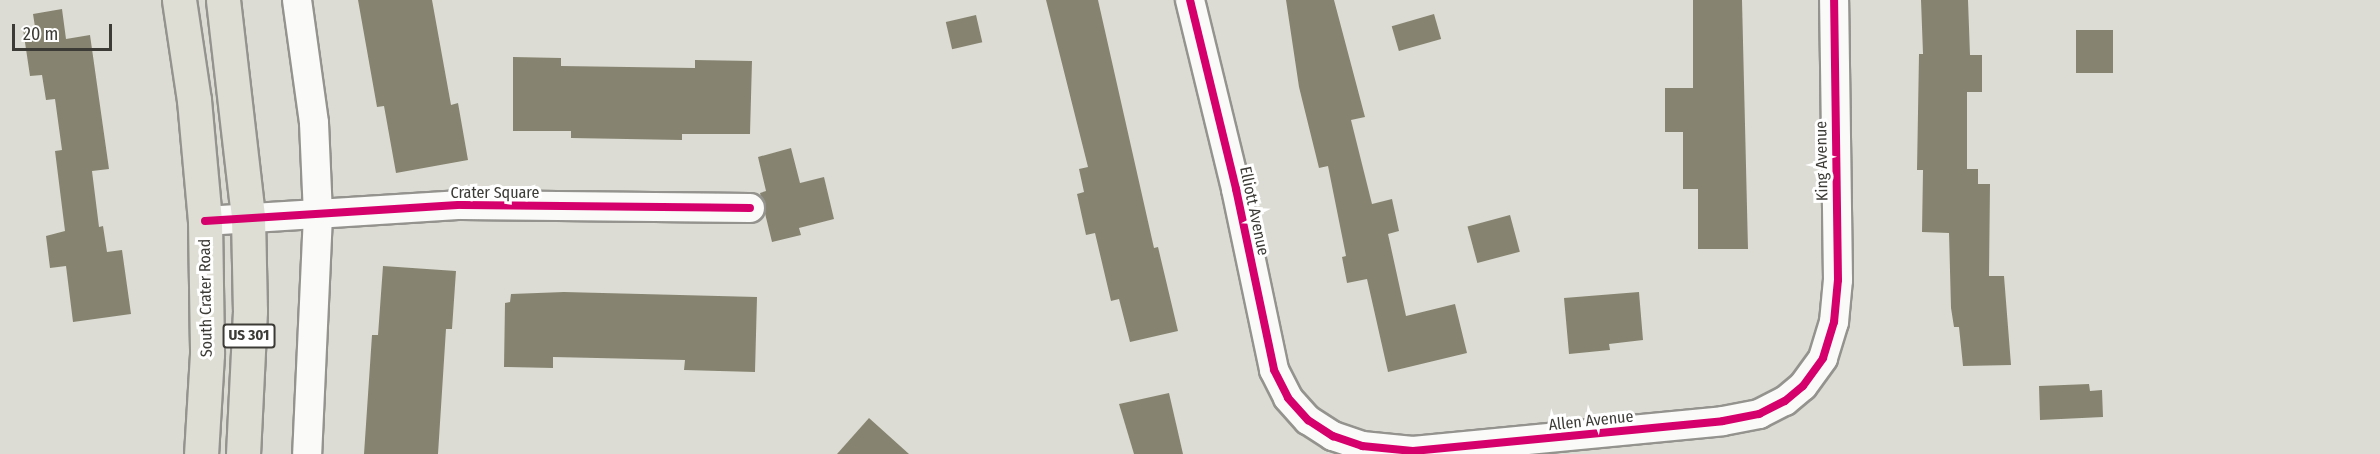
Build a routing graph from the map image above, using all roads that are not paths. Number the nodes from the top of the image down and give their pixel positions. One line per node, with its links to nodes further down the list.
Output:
1 (179, 0): 9 (main road, South Crater Road / US 301)
2 (223, 0): 8 (main road, US 301)
3 (297, 0): 7 (street)
4 (1190, 0): 11 (street, Elliott Avenue)
5 (1834, 0): 10 (street, King Avenue)
6 (750, 208): 7 (street, Crater Square)
7 (318, 215): 8 (street, Crater Square); 14 (street)
8 (248, 217): 9 (street, Crater Square); 13 (main road, US 301)
9 (205, 221): 12 (main road, South Crater Road / US 301)
10 (1834, 322): 11 (street, Allen Avenue)
11 (1308, 420)
12 (201, 454)
13 (243, 454)
14 (307, 454)

